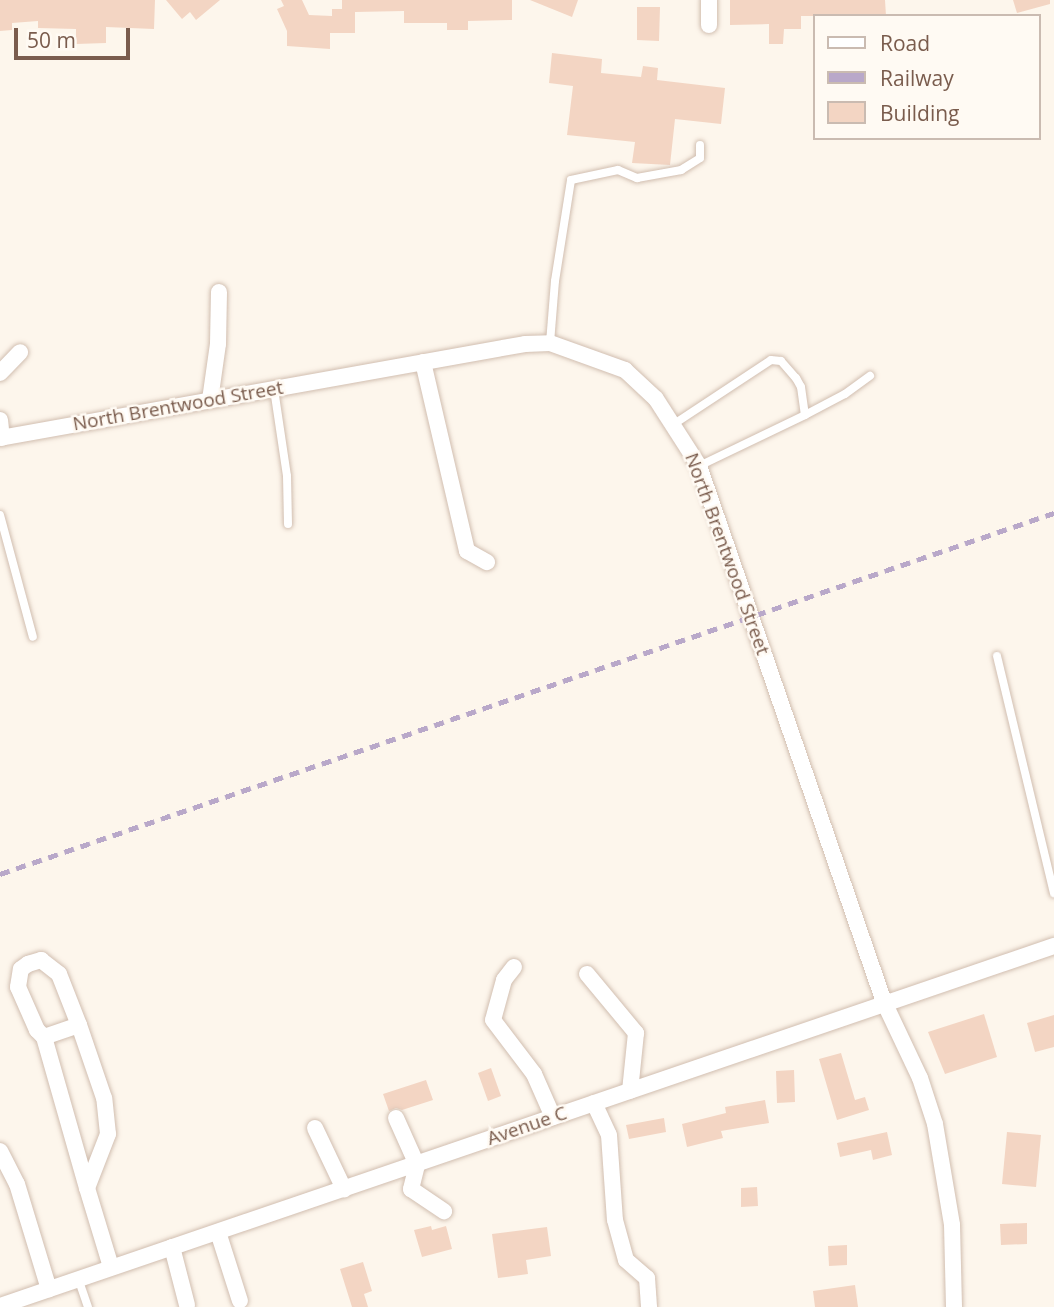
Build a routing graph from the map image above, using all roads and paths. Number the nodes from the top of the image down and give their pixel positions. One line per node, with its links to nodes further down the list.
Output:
1 (709, 0): 2 (street)
2 (709, 25)
3 (700, 145): 5 (lane)
4 (219, 292): 11 (street)
5 (550, 343): 7 (street, North Brentwood Street); 14 (street, North Brentwood Street)
6 (20, 352): 8 (street)
7 (423, 362): 10 (street, North Brentwood Street); 19 (street)
8 (0, 373)
9 (870, 376): 12 (lane)
10 (274, 389): 11 (street, North Brentwood Street); 18 (lane)
11 (210, 400): 15 (street, North Brentwood Street)
12 (805, 415): 14 (lane); 16 (lane)
13 (0, 419): 15 (street)
14 (674, 424): 16 (street, North Brentwood Street)
15 (1, 438)
16 (699, 466): 26 (street, North Brentwood Street)
17 (0, 514): 20 (lane)
18 (288, 524)
19 (487, 562)
20 (33, 636)
21 (997, 656): 22 (lane)
22 (1054, 893)
23 (1054, 946): 26 (street, Avenue C)
24 (514, 967): 31 (street)
25 (587, 974): 29 (street)
26 (884, 1002): 29 (street, Avenue C); 49 (street, North Brentwood Street)
27 (79, 1025): 28 (street); 28 (street); 36 (street)
28 (44, 1037): 36 (street)
29 (630, 1091): 30 (street, Avenue C)
30 (594, 1103): 31 (street, Avenue C); 48 (street)
31 (554, 1117): 35 (street, Avenue C)
32 (396, 1118): 35 (street)
33 (315, 1128): 37 (street)
34 (0, 1150): 43 (street)
35 (416, 1163): 37 (street, Avenue C); 38 (street)
36 (87, 1188): 41 (street)
37 (344, 1189): 39 (street, Avenue C)
38 (444, 1211)
39 (218, 1232): 40 (street, Avenue C); 44 (street)
40 (172, 1247): 41 (street, Avenue C); 45 (street)
41 (110, 1268): 42 (street, Avenue C)
42 (78, 1279): 43 (street, Avenue C); 47 (lane)
43 (48, 1289): 46 (street, Avenue C)
44 (240, 1301)
45 (187, 1304)
46 (0, 1306)
47 (88, 1307)
48 (649, 1307)
49 (954, 1307)

